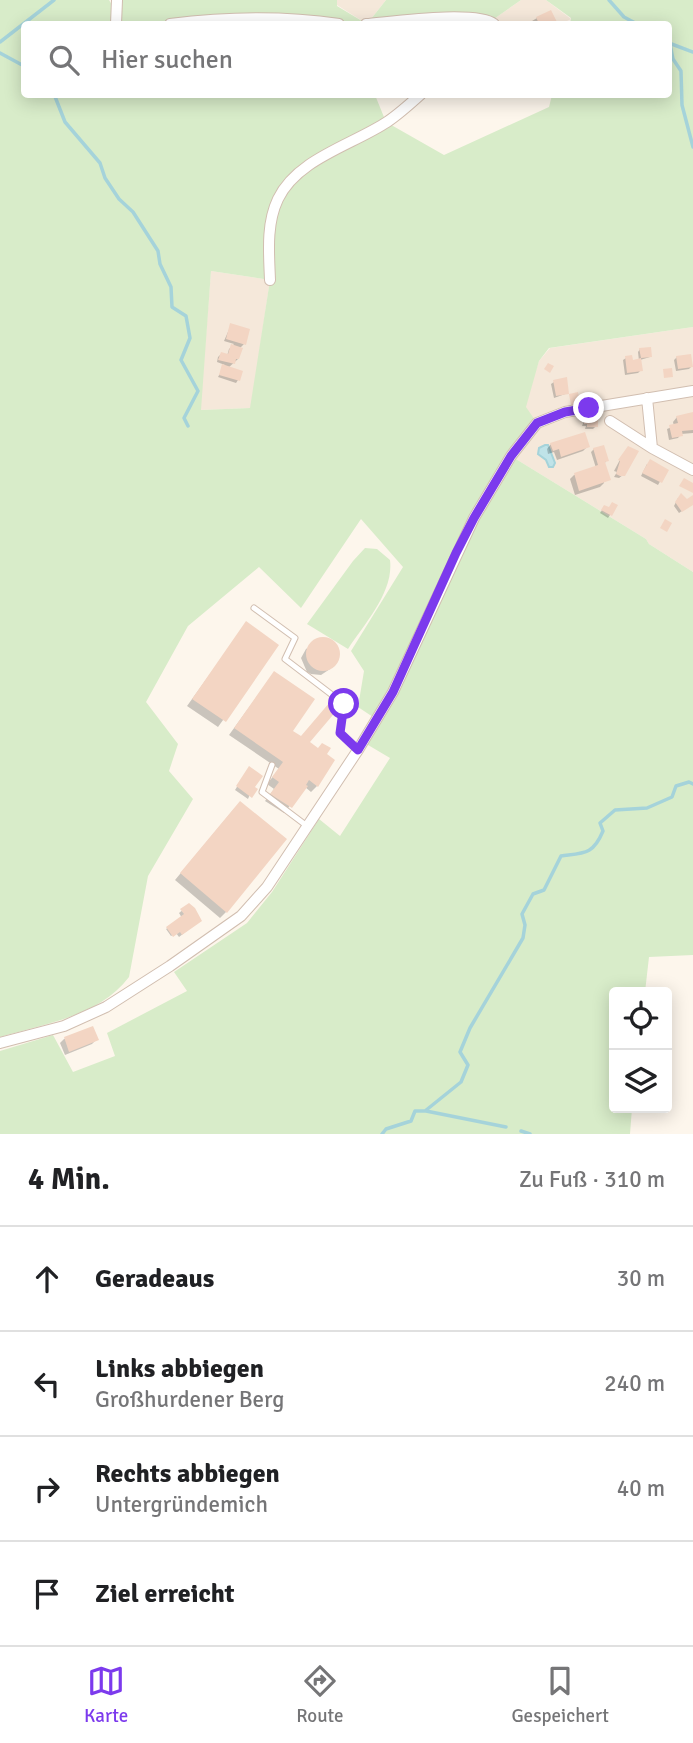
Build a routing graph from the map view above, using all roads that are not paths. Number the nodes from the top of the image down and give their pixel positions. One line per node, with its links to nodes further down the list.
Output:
1 (117, 0): 2 (street)
2 (116, 21)
3 (218, 21): 4 (street)
4 (302, 21)
5 (394, 21): 6 (street)
6 (486, 21)
7 (416, 98): 8 (street)
8 (270, 280)
9 (693, 391): 10 (street)
10 (647, 398): 12 (street); 15 (street)
11 (610, 421): 12 (street)
12 (652, 448): 13 (street)
13 (693, 470)
14 (254, 608): 15 (lane)
15 (358, 750): 17 (street)
16 (272, 765): 17 (lane)
17 (307, 827): 18 (street)
18 (0, 1043)

